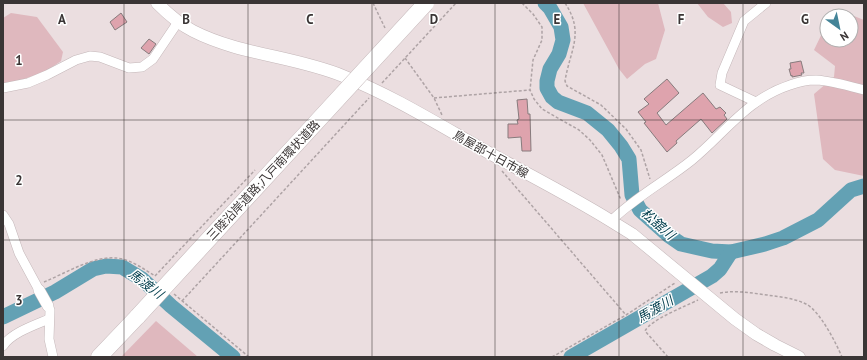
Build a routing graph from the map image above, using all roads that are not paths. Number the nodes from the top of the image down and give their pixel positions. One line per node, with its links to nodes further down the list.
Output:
1 (157, 3): 4 (main road, 鳥屋部十日市線)
2 (426, 3): 15 (highway, 三陸沿岸道路;八戸南環状道路, bridge)
3 (766, 3): 7 (street)
4 (178, 22): 5 (street); 9 (main road, 鳥屋部十日市線)
5 (3, 88)
6 (864, 90): 7 (street)
7 (756, 102): 9 (street)
8 (3, 215): 10 (street)
9 (612, 221): 16 (main road, 鳥屋部十日市線)
10 (39, 290): 11 (street)
11 (48, 306): 12 (street)
12 (49, 319): 13 (street); 14 (street)
13 (3, 346)
14 (53, 357)
15 (100, 357)
16 (799, 357)

